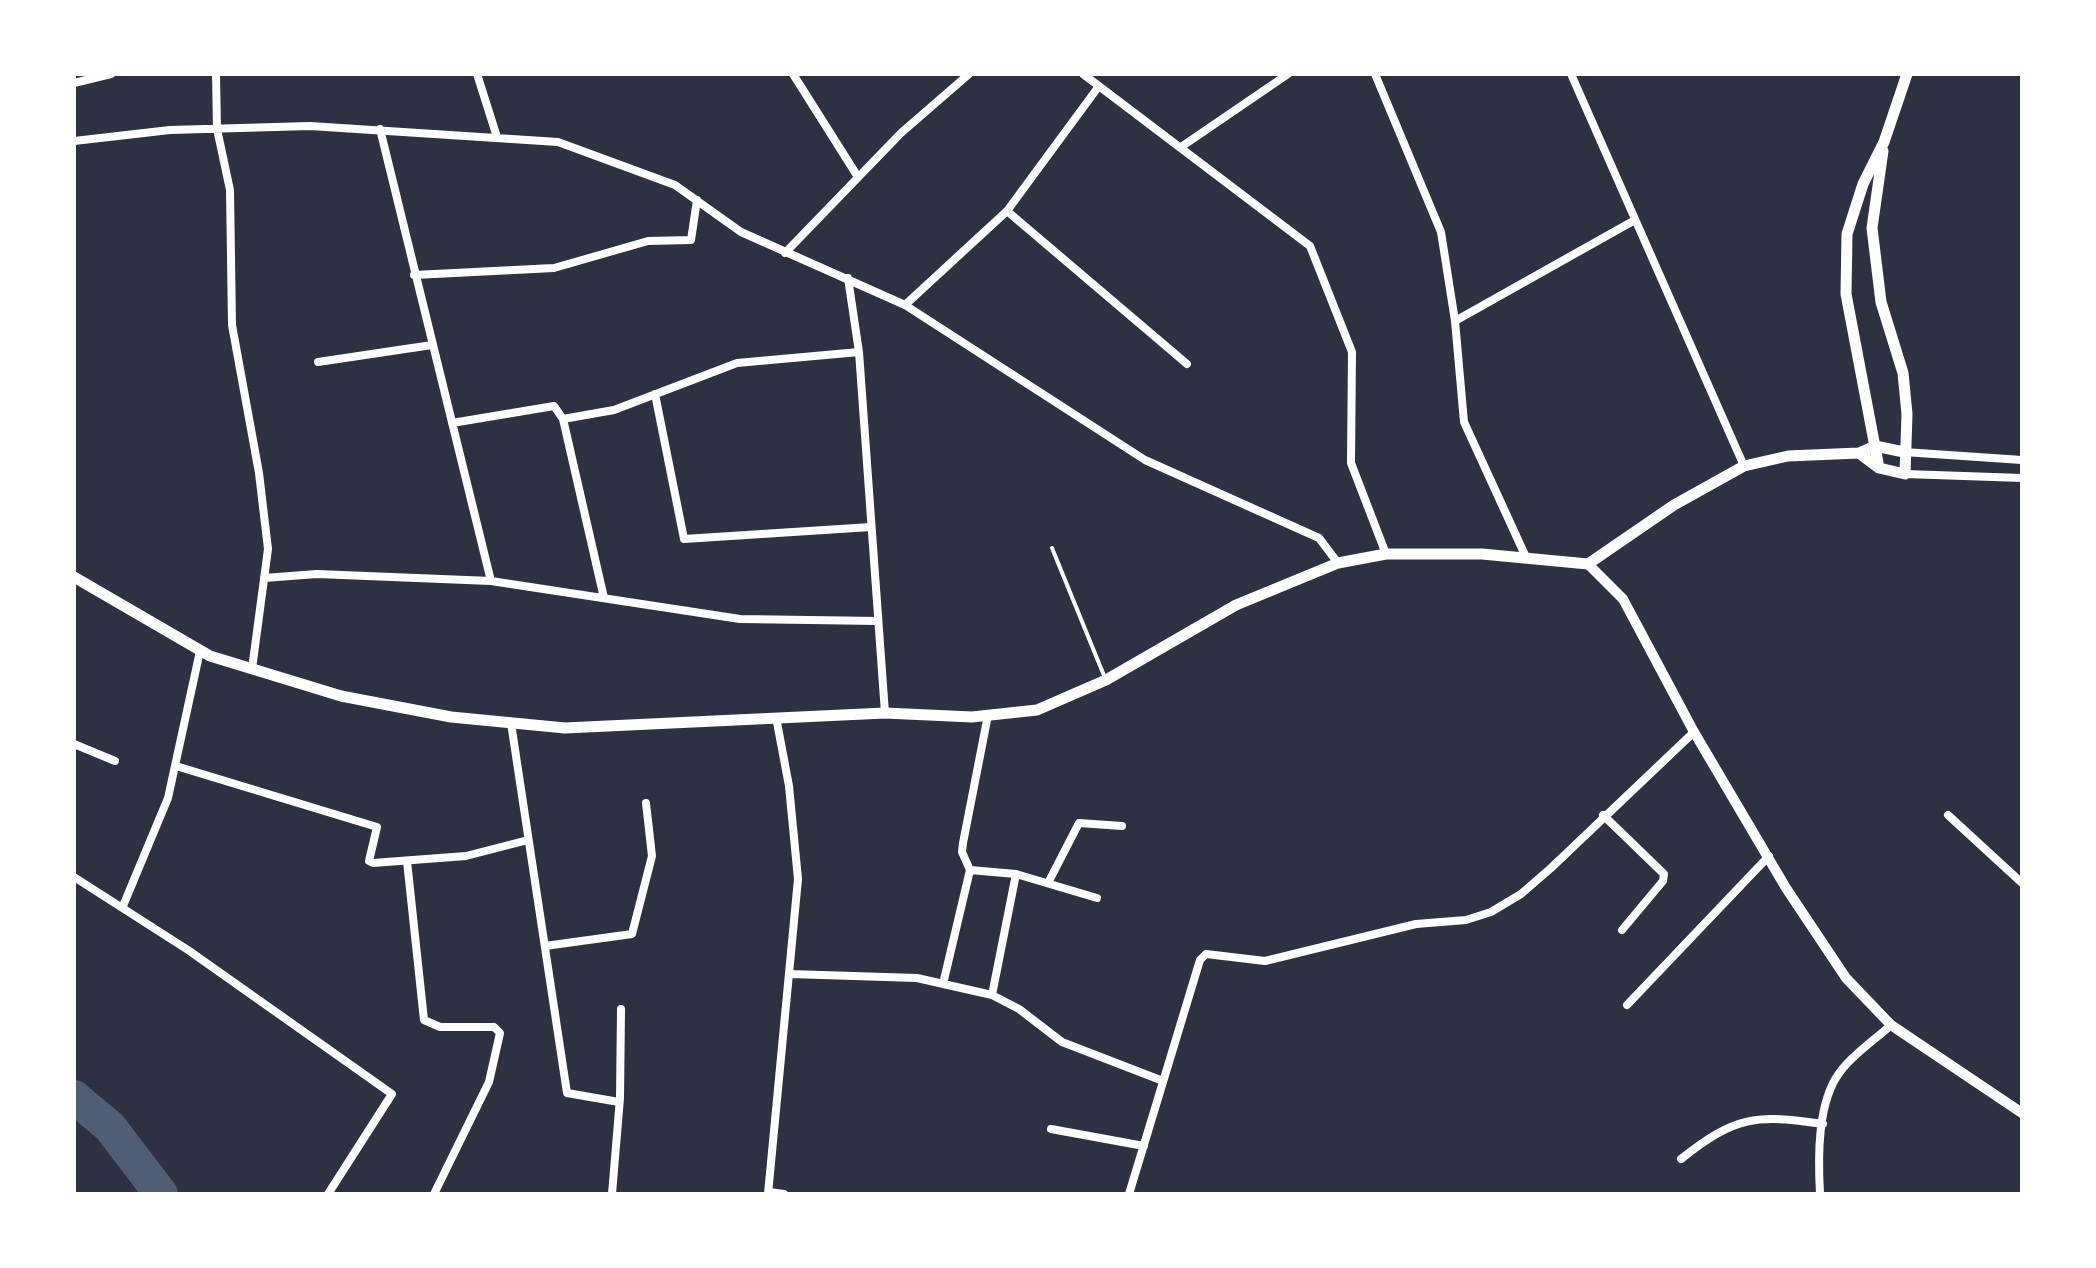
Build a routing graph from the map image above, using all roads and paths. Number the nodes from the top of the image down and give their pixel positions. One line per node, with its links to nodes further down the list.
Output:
1 (111, 74): 11 (street)
2 (216, 74): 13 (street)
3 (477, 74): 15 (street)
4 (793, 74): 19 (street)
5 (969, 74): 19 (street)
6 (1083, 74): 12 (street)
7 (1288, 74): 18 (street)
8 (1375, 74): 27 (street)
9 (1571, 74): 22 (street)
10 (1907, 74): 17 (main road)
11 (74, 83)
12 (1099, 86): 18 (street); 21 (street)
13 (217, 129): 14 (street); 16 (street); 50 (street)
14 (380, 129): 15 (street); 24 (street)
15 (497, 137): 20 (street)
16 (74, 141)
17 (1884, 142): 35 (main road); 36 (main road)
18 (1181, 147): 45 (street)
19 (858, 177): 23 (street)
20 (697, 200): 23 (street); 24 (street)
21 (1007, 211): 26 (street); 31 (street)
22 (1635, 220): 27 (street); 39 (street)
23 (785, 253): 25 (street)
24 (414, 275): 28 (street)
25 (848, 278): 26 (street); 29 (street)
26 (905, 305): 47 (street)
27 (1455, 321): 46 (street)
28 (432, 345): 30 (street); 34 (street)
29 (859, 352): 32 (street); 43 (street)
30 (318, 362)
31 (1187, 364)
32 (655, 394): 33 (street); 43 (street)
33 (563, 419): 34 (street); 52 (street)
34 (452, 423): 51 (street)
35 (1875, 446): 36 (main road); 37 (main road); 40 (main road)
36 (1904, 452): 38 (street); 41 (main road)
37 (1859, 453): 39 (main road); 40 (main road)
38 (2022, 460)
39 (1744, 466): 48 (main road)
40 (1879, 468): 41 (main road)
41 (1905, 474): 42 (street)
42 (2022, 478)
43 (871, 527): 53 (street)
44 (1052, 548): 56 (lane)
45 (1386, 554): 46 (main road); 47 (main road)
46 (1525, 555): 48 (main road)
47 (1338, 563): 56 (main road)
48 (1588, 564): 61 (street)
49 (74, 577): 54 (main road)
50 (264, 578): 51 (street); 55 (street)
51 (491, 581): 52 (street)
52 (604, 598): 53 (street)
53 (878, 621): 57 (street)
54 (200, 651): 55 (main road); 64 (street)
55 (252, 669): 60 (main road)
56 (1106, 680): 58 (main road)
57 (885, 713): 58 (main road); 59 (main road)
58 (988, 715): 72 (street)
59 (776, 717): 60 (main road); 81 (street)
60 (511, 723): 69 (street)
61 (1694, 732): 66 (street); 70 (street)
62 (74, 744): 63 (street)
63 (115, 761)
64 (176, 766): 71 (street); 78 (street)
65 (646, 803): 80 (street)
66 (1603, 815): 79 (street); 87 (street)
67 (1948, 815): 76 (street)
68 (1122, 826): 75 (street)
69 (528, 840): 71 (street); 80 (street)
70 (1769, 856): 84 (street); 86 (street)
71 (407, 861): 96 (street)
72 (970, 870): 73 (street); 82 (street)
73 (1016, 874): 75 (street); 83 (street)
74 (74, 877): 78 (street)
75 (1048, 883): 77 (street)
76 (2022, 883)
77 (1097, 898)
78 (123, 906): 95 (street)
79 (1622, 930)
80 (545, 946): 88 (street)
81 (790, 974): 82 (street); 94 (street)
82 (943, 984): 83 (street)
83 (992, 995): 87 (street)
84 (1627, 1005)
85 (621, 1009): 88 (street)
86 (1891, 1025): 89 (street); 90 (street)
87 (1163, 1081): 92 (street)
88 (619, 1102): 97 (street)
89 (2022, 1113)
90 (1823, 1124): 93 (street); 100 (street)
91 (1051, 1129): 92 (street)
92 (1144, 1146): 99 (street)
93 (1681, 1159)
94 (768, 1193): 98 (street)
95 (328, 1194)
96 (434, 1194)
97 (612, 1194)
98 (784, 1194)
99 (1129, 1194)
100 (1820, 1194)

